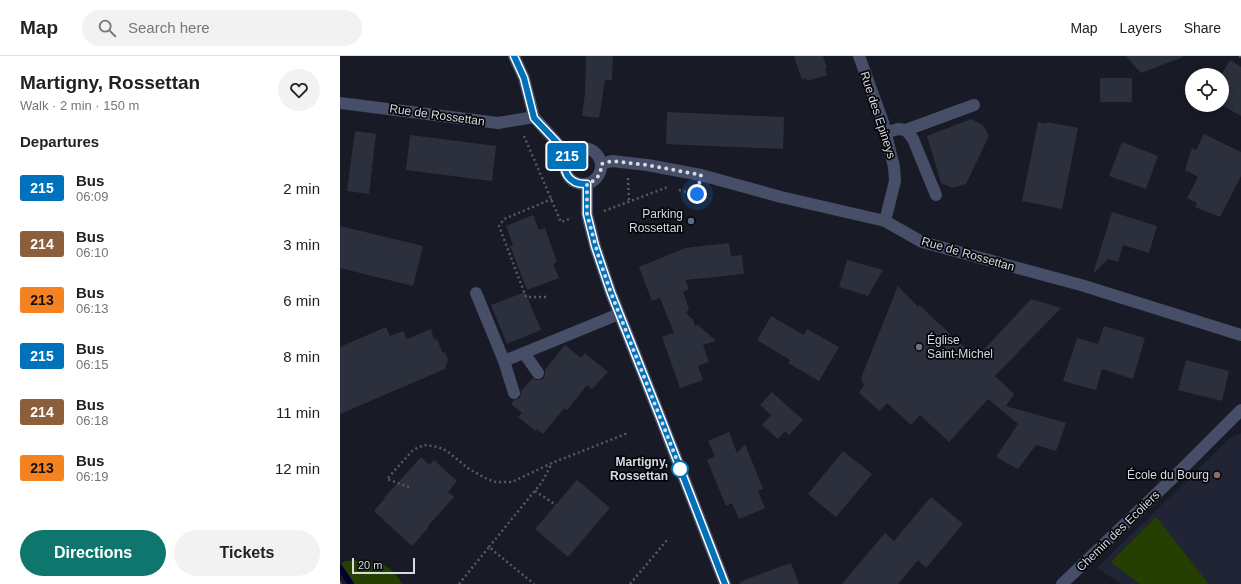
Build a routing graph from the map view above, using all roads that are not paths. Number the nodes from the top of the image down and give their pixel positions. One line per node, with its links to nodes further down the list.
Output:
1 (514, 56): 5 (street)
2 (859, 56): 7 (street, Rue des Epineys)
3 (340, 103): 5 (street, Rue de Rossettan)
4 (974, 106): 6 (street)
5 (534, 118): 8 (street)
6 (906, 130): 7 (street); 11 (street)
7 (885, 133): 12 (street, Rue des Epineys)
8 (568, 154): 9 (street); 10 (street)
9 (601, 164): 10 (street); 12 (street, Rue de Rossettan)
10 (587, 184): 14 (street)
11 (936, 195)
12 (885, 220): 15 (street, Rue de Rossettan)
13 (476, 293): 17 (street)
14 (619, 314): 16 (street); 21 (street)
15 (1241, 335)
16 (524, 354): 17 (street); 18 (street)
17 (504, 361): 19 (street)
18 (538, 373)
19 (514, 393)
20 (1241, 410): 22 (street, Chemin des Ecoliers)
21 (725, 584)
22 (1062, 584)

